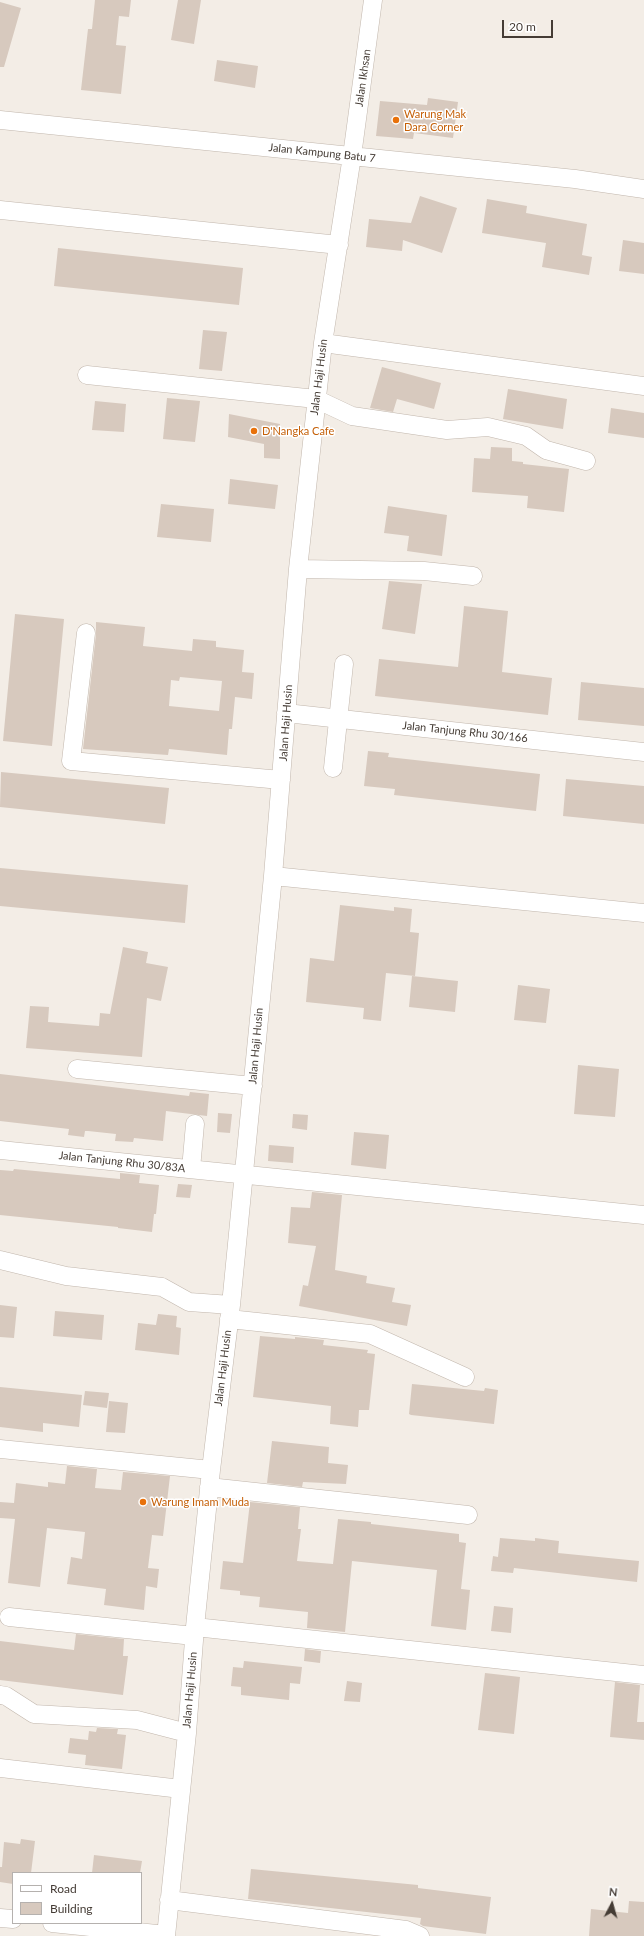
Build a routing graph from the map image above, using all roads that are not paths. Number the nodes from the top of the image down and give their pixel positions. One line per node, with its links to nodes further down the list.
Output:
1 (373, 0): 3 (street, Jalan Ikhsan)
2 (0, 120): 3 (street, Jalan Kampung Batu 7)
3 (352, 156): 4 (street, Jalan Kampung Batu 7); 6 (street, Jalan Haji Husin)
4 (644, 188)
5 (0, 210): 6 (street)
6 (339, 245): 7 (street, Jalan Haji Husin)
7 (323, 343): 9 (street); 10 (street, Jalan Haji Husin)
8 (87, 375): 10 (street)
9 (644, 386)
10 (316, 399): 11 (street); 12 (street, Jalan Haji Husin)
11 (586, 461)
12 (298, 569): 13 (street); 16 (street, Jalan Haji Husin)
13 (473, 576)
14 (86, 633): 20 (street)
15 (344, 664): 17 (street)
16 (286, 712): 17 (street, Jalan Tanjung Rhu 30/166); 20 (street, Jalan Haji Husin)
17 (339, 718): 18 (street, Jalan Tanjung Rhu 30/166); 19 (street)
18 (644, 752)
19 (333, 768)
20 (282, 780): 21 (street, Jalan Haji Husin)
21 (273, 876): 22 (street); 24 (street, Jalan Haji Husin)
22 (644, 913)
23 (77, 1069): 24 (street)
24 (253, 1086): 28 (street, Jalan Haji Husin)
25 (195, 1124): 27 (street)
26 (0, 1150): 27 (street, Jalan Tanjung Rhu 30/83A)
27 (191, 1169): 28 (street, Jalan Tanjung Rhu 30/83A)
28 (244, 1174): 29 (street, Jalan Tanjung Rhu 30/83A); 31 (street, Jalan Haji Husin)
29 (644, 1216)
30 (0, 1260): 31 (street)
31 (230, 1312): 32 (street); 34 (street, Jalan Haji Husin)
32 (465, 1377)
33 (0, 1449): 34 (street)
34 (210, 1478): 35 (street); 37 (street, Jalan Haji Husin)
35 (468, 1515)
36 (9, 1617): 37 (street)
37 (195, 1631): 38 (street); 40 (street, Jalan Haji Husin)
38 (644, 1675)
39 (0, 1695): 40 (street)
40 (187, 1733): 42 (street, Jalan Haji Husin)
41 (0, 1768): 42 (street)
42 (181, 1789): 43 (street, Jalan Haji Husin)
43 (169, 1900): 47 (street, Jalan Haji Husin); 48 (street)
44 (0, 1918): 45 (street)
45 (12, 1919)
46 (62, 1924): 47 (street)
47 (166, 1935)
48 (420, 1936)

